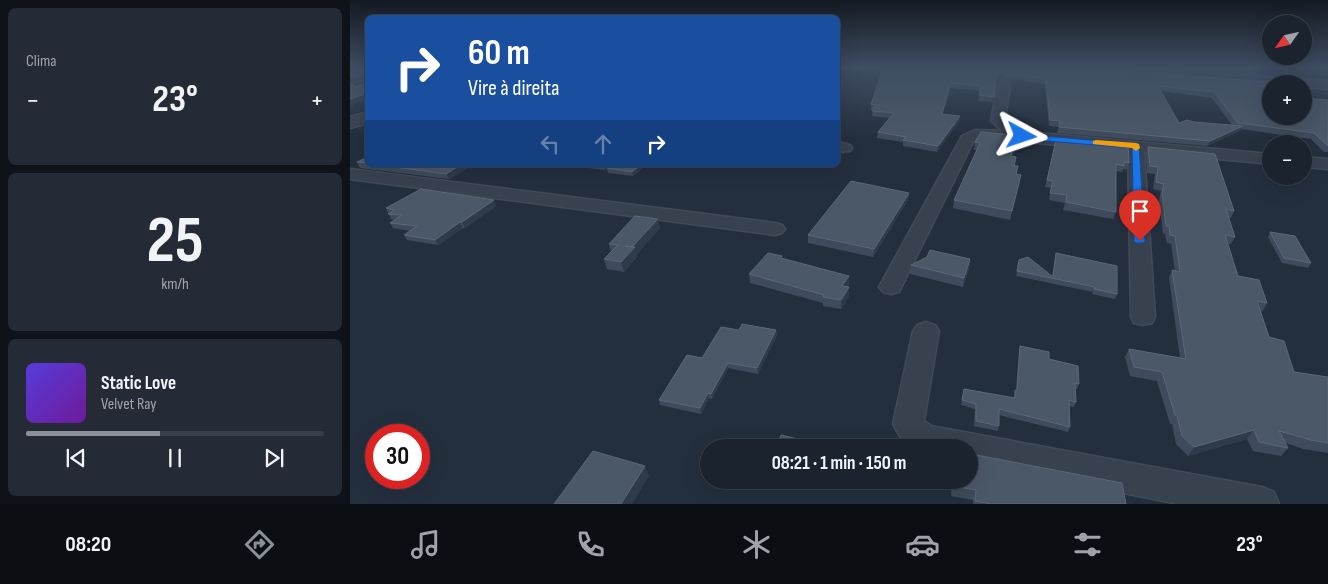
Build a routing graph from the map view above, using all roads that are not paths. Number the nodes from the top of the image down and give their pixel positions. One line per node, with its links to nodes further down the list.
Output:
1 (1003, 91): 5 (street)
2 (365, 118): 3 (street)
3 (350, 123)
4 (1136, 146): 8 (street); 13 (street); 14 (street)
5 (1262, 151)
6 (1312, 156): 7 (street)
7 (1328, 157)
8 (1262, 158)
9 (1312, 163): 10 (street)
10 (1328, 164)
11 (350, 174): 12 (street)
12 (775, 229)
13 (891, 287)
14 (1143, 317)
15 (926, 331): 16 (street)
16 (926, 439)
17 (978, 450): 18 (street)
18 (1262, 504)

